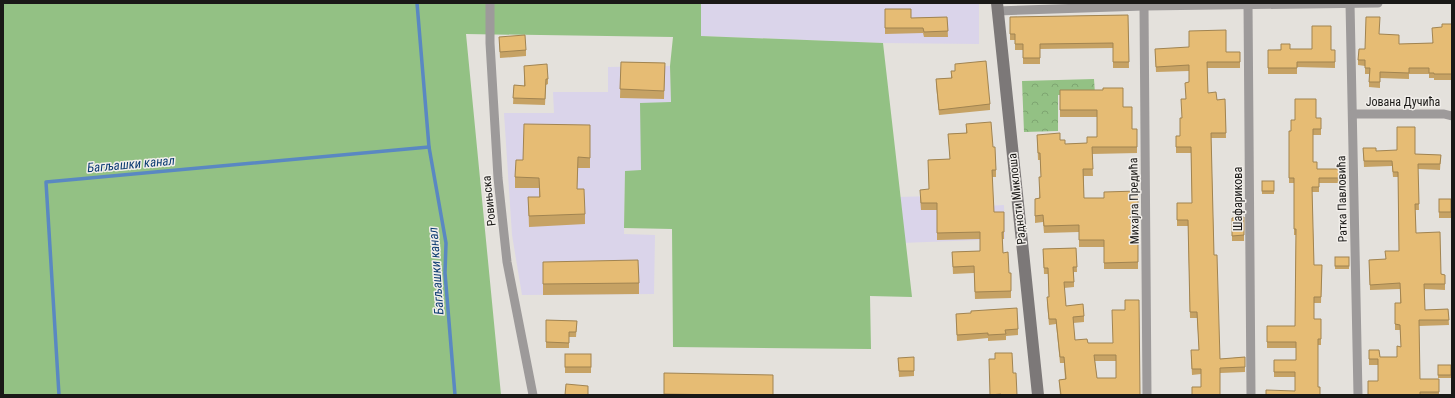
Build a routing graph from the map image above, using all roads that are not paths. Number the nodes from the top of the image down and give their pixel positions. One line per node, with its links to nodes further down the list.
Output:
1 (490, 3): 9 (street, Ровињска)
2 (1350, 3): 3 (street); 4 (street); 7 (street, Ратка Павловића)
3 (1378, 3)
4 (1248, 4): 5 (street); 12 (street, Шафарикова)
5 (1144, 6): 6 (street); 11 (street, Михајла Предића)
6 (997, 7): 10 (street, Радноти Миклоша)
7 (1353, 114): 8 (street, Јована Дучића); 13 (street, Ратка Павловића)
8 (1452, 116)
9 (532, 395)
10 (1038, 395)
11 (1148, 395)
12 (1251, 395)
13 (1358, 395)

